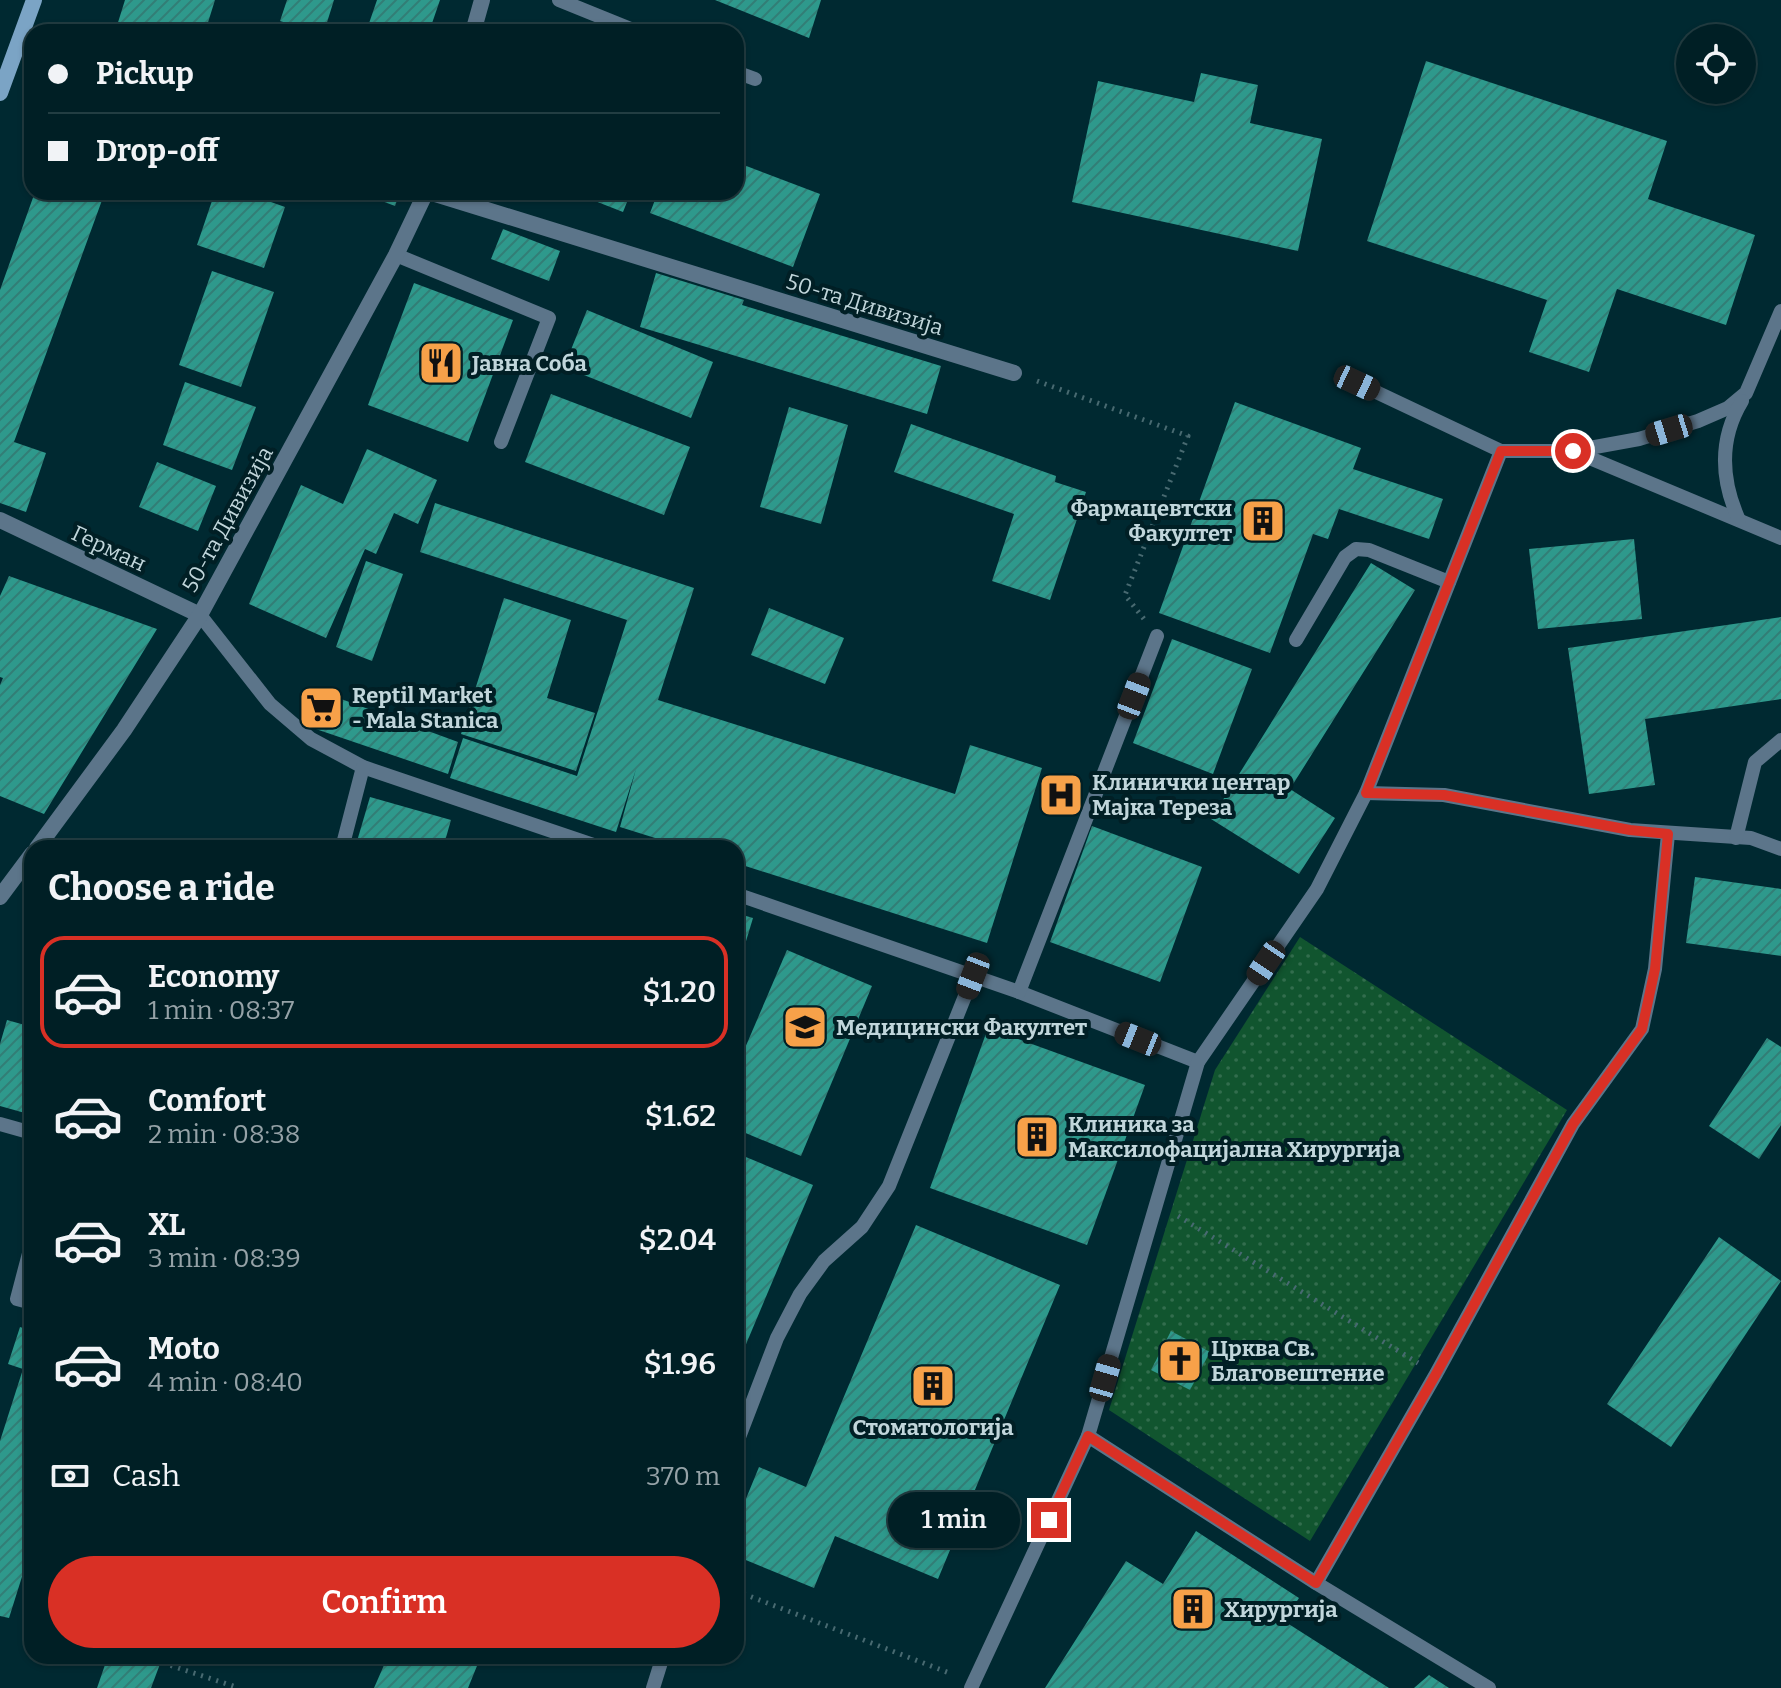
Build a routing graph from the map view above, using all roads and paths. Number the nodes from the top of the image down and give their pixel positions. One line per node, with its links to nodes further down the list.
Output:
1 (34, 0): 4 (street)
2 (482, 0): 5 (street)
3 (559, 0): 6 (lane)
4 (25, 24)
5 (475, 24)
6 (618, 24)
7 (24, 27): 10 (street)
8 (744, 75): 9 (lane)
9 (755, 79)
10 (0, 93)
11 (424, 200): 13 (street, 50-та Дивизија)
12 (454, 200): 15 (street, 50-та Дивизија)
13 (396, 255): 18 (lane); 25 (street, 50-та Дивизија)
14 (1781, 311): 17 (lane)
15 (1014, 373): 26 (path)
16 (1357, 383): 19 (lane)
17 (1746, 393): 20 (lane); 22 (lane)
18 (501, 442)
19 (1501, 451): 20 (lane); 24 (lane)
20 (1573, 451): 22 (lane)
21 (0, 520): 25 (street, Герман)
22 (1739, 520): 23 (lane)
23 (1781, 538)
24 (1449, 582): 27 (lane); 30 (lane)
25 (200, 615): 29 (lane); 33 (street, 50-та Дивизија)
26 (1157, 636): 41 (lane)
27 (1296, 640)
28 (1781, 740): 32 (lane)
29 (363, 767): 34 (lane); 35 (lane)
30 (1366, 793): 31 (lane); 42 (lane)
31 (1668, 834): 32 (lane); 48 (lane)
32 (1736, 838): 36 (lane)
33 (43, 840)
34 (344, 840)
35 (578, 840)
36 (1781, 849)
37 (24, 865): 38 (street)
38 (0, 897)
39 (744, 897): 40 (lane)
40 (973, 976): 41 (lane); 49 (lane)
41 (1019, 992): 42 (lane)
42 (1198, 1062): 45 (lane)
43 (0, 1124): 44 (lane)
44 (24, 1131)
45 (1156, 1202): 48 (path); 50 (lane)
46 (24, 1272): 47 (lane)
47 (24, 1301)
48 (1436, 1374): 51 (lane)
49 (744, 1424)
50 (1088, 1436): 51 (lane); 55 (lane)
51 (1316, 1583): 58 (lane)
52 (744, 1594): 55 (path)
53 (166, 1664): 56 (path)
54 (660, 1664): 57 (lane)
55 (972, 1685)
56 (239, 1688)
57 (653, 1688)
58 (1489, 1688)

